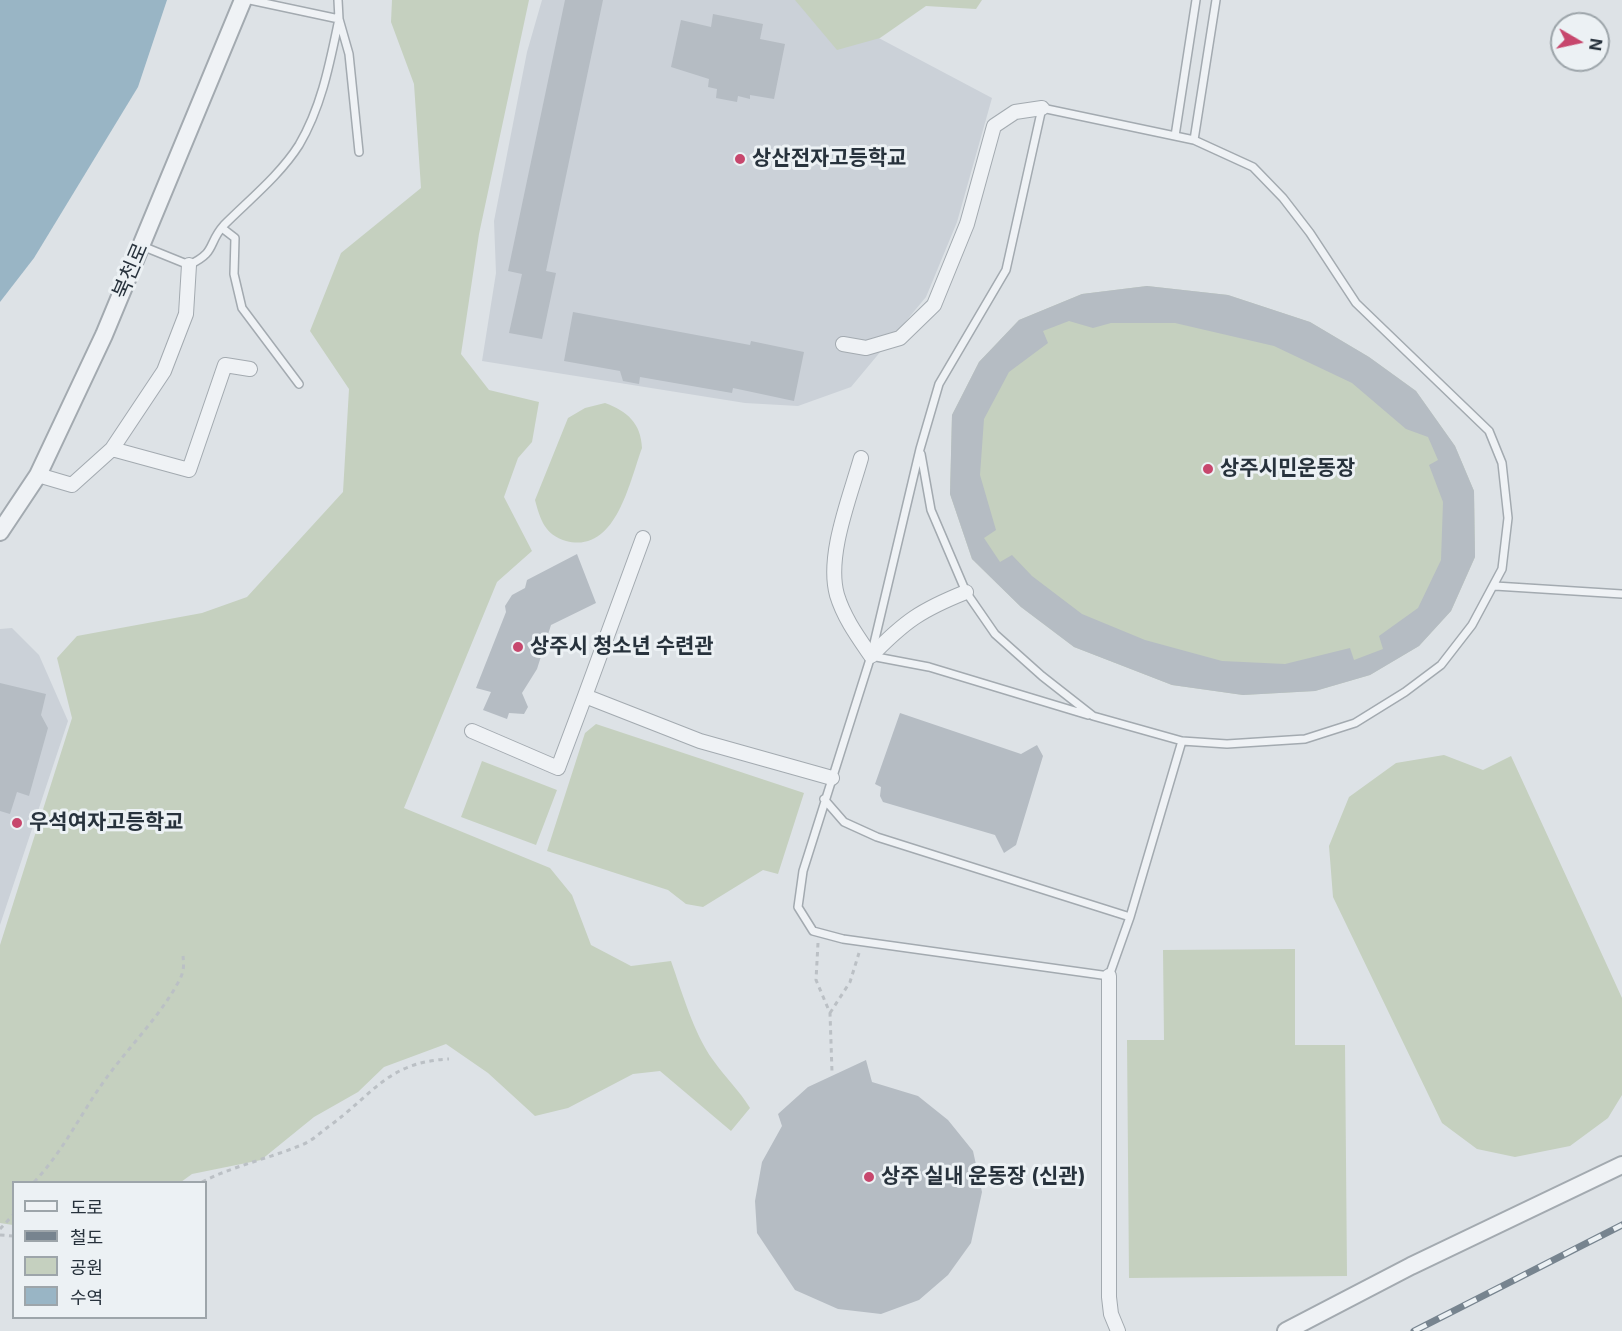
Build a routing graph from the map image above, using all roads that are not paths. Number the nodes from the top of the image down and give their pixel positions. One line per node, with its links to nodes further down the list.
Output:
1 (243, 0): 12 (street, 북천로)
2 (250, 0): 6 (lane)
3 (338, 0): 6 (lane)
4 (1196, 0): 8 (lane)
5 (1216, 0): 9 (lane)
6 (339, 19): 10 (lane); 11 (lane)
7 (1042, 108): 8 (lane); 14 (street); 18 (lane)
8 (1175, 136): 9 (lane)
9 (1194, 140): 23 (lane)
10 (358, 152)
11 (222, 228): 13 (lane); 16 (lane)
12 (142, 246): 13 (lane); 20 (street, 북천로)
13 (189, 265): 17 (street)
14 (843, 344)
15 (250, 369): 17 (street)
16 (299, 384)
17 (112, 449): 20 (street)
18 (920, 449): 24 (lane); 26 (lane)
19 (861, 458): 26 (street)
20 (38, 475): 21 (street, 북천로)
21 (0, 532)
22 (643, 538): 27 (street)
23 (1495, 586): 25 (lane); 30 (lane)
24 (966, 592): 26 (street); 28 (lane)
25 (1622, 594)
26 (871, 656): 28 (lane); 31 (lane)
27 (585, 696): 29 (street); 31 (street)
28 (1093, 716): 30 (lane)
29 (472, 732)
30 (1182, 741): 33 (lane)
31 (832, 778): 32 (lane)
32 (824, 799): 33 (lane); 34 (lane)
33 (1130, 917): 34 (lane)
34 (1109, 976): 36 (street)
35 (1622, 1165): 37 (street)
36 (1118, 1331)
37 (1286, 1331)

